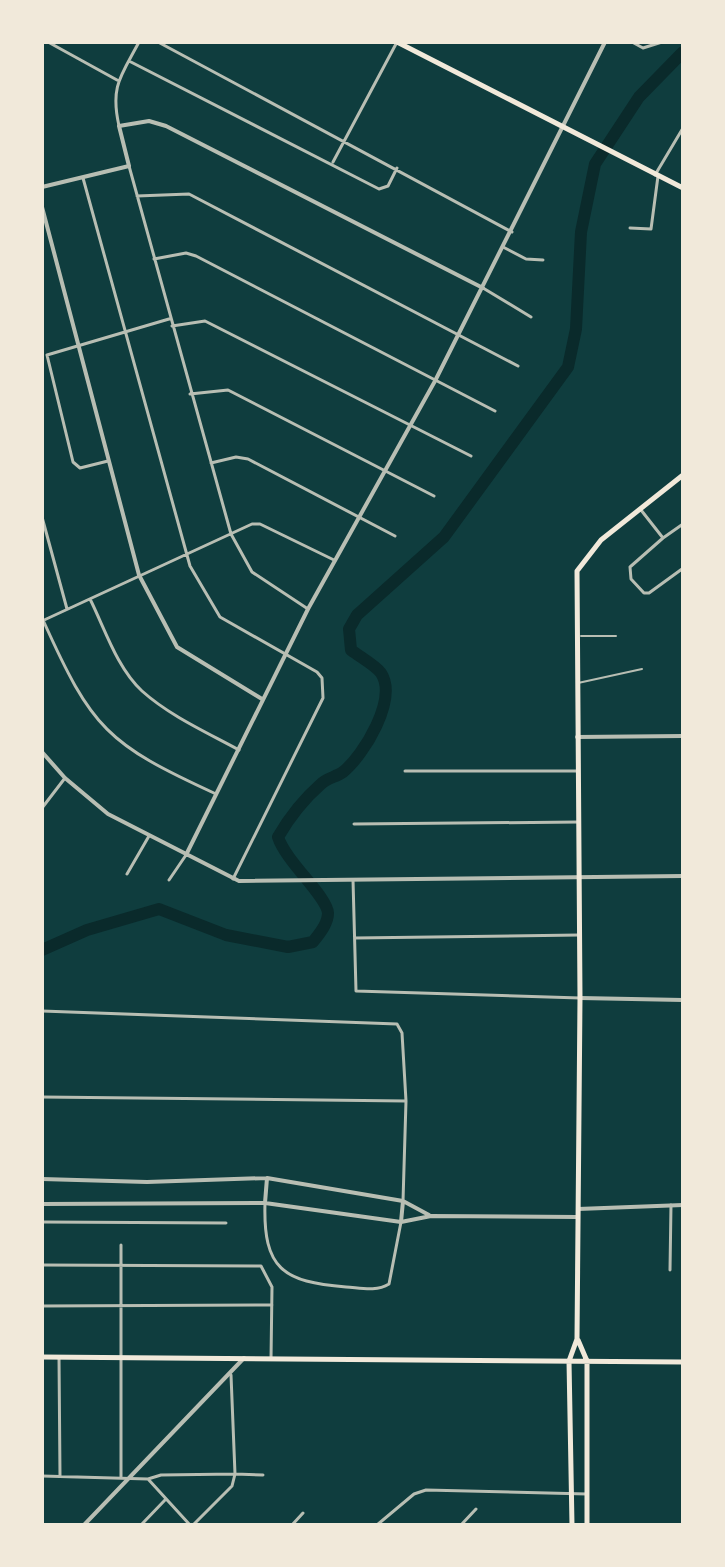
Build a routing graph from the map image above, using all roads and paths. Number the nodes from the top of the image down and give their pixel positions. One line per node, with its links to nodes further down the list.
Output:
1 (48, 42): 9 (street)
2 (139, 42): 8 (street)
3 (158, 42): 13 (street)
4 (397, 42): 11 (main road); 13 (street)
5 (605, 42): 11 (street)
6 (632, 42): 7 (street)
7 (662, 42)
8 (129, 61): 9 (street); 14 (street)
9 (117, 80): 10 (street)
10 (119, 126): 15 (street); 28 (street)
11 (562, 128): 17 (main road); 24 (street)
12 (683, 128): 17 (street)
13 (345, 142): 14 (street); 16 (street)
14 (332, 163): 16 (street)
15 (129, 166): 18 (street); 21 (street)
16 (397, 168): 24 (street)
17 (656, 176): 20 (main road); 23 (street)
18 (83, 178): 19 (street); 32 (street)
19 (42, 187)
20 (683, 188)
21 (137, 196): 26 (street); 33 (street)
22 (42, 207): 34 (street)
23 (630, 228)
24 (512, 232): 25 (street)
25 (503, 247): 27 (street); 28 (street)
26 (154, 259): 30 (street); 36 (street)
27 (543, 260)
28 (483, 288): 29 (street); 33 (street)
29 (531, 317)
30 (170, 319): 31 (street); 32 (street)
31 (172, 327): 37 (street); 39 (street)
32 (125, 331): 34 (street); 53 (street)
33 (458, 334): 35 (street); 36 (street)
34 (77, 345): 41 (street); 41 (street)
35 (518, 366)
36 (435, 381): 38 (street); 39 (street)
37 (190, 394): 42 (street); 43 (street)
38 (495, 411)
39 (411, 426): 40 (street); 43 (street)
40 (471, 456)
41 (108, 461): 58 (street)
42 (210, 463): 48 (street); 50 (street)
43 (386, 472): 45 (street); 48 (street)
44 (683, 475): 46 (main road)
45 (434, 496)
46 (641, 510): 52 (street); 63 (main road)
47 (42, 517): 54 (street)
48 (362, 518): 51 (street); 56 (street)
49 (683, 524): 52 (street)
50 (231, 534): 53 (street); 56 (street); 61 (street)
51 (395, 536)
52 (663, 538): 57 (street)
53 (186, 554): 58 (street); 65 (street)
54 (51, 555): 55 (street); 60 (street)
55 (42, 557)
56 (334, 560): 61 (street)
57 (683, 569)
58 (139, 575): 59 (street); 68 (street)
59 (90, 599): 60 (street); 71 (street)
60 (67, 609): 62 (street)
61 (308, 609): 65 (street)
62 (42, 620): 76 (street)
63 (577, 636): 64 (lane); 67 (main road)
64 (616, 636)
65 (287, 655): 68 (street); 85 (street)
66 (642, 669): 67 (lane)
67 (577, 683): 70 (main road)
68 (263, 699): 71 (street)
69 (683, 736): 70 (street)
70 (577, 737): 74 (main road)
71 (239, 750): 76 (street)
72 (42, 752): 75 (street)
73 (405, 771): 74 (street)
74 (578, 771): 78 (main road)
75 (65, 778): 77 (street); 80 (street)
76 (216, 794): 81 (street)
77 (42, 808)
78 (579, 822): 79 (street); 84 (main road)
79 (354, 824)
80 (149, 836): 81 (street); 82 (street)
81 (186, 855): 85 (street); 86 (street)
82 (127, 874)
83 (683, 876): 84 (street)
84 (580, 877): 87 (street); 88 (main road)
85 (233, 879): 87 (street)
86 (169, 880)
87 (353, 880): 89 (street)
88 (579, 935): 89 (street); 90 (main road)
89 (354, 938): 90 (street)
90 (580, 998): 91 (street); 102 (main road)
91 (683, 1000)
92 (42, 1011): 94 (street)
93 (42, 1097): 94 (street)
94 (406, 1101): 97 (street)
95 (267, 1178): 96 (street); 97 (street); 98 (street)
96 (42, 1179)
97 (403, 1201): 103 (street); 106 (street)
98 (265, 1203): 99 (street); 106 (street); 106 (street)
99 (42, 1204)
100 (671, 1205): 101 (street); 102 (street); 111 (street)
101 (683, 1205)
102 (578, 1209): 104 (main road)
103 (431, 1216): 104 (street); 106 (street)
104 (578, 1217): 115 (main road)
105 (42, 1222): 107 (street)
106 (401, 1222)
107 (226, 1223)
108 (121, 1245): 110 (street)
109 (42, 1265): 110 (street)
110 (121, 1265): 112 (street); 114 (street)
111 (670, 1270)
112 (272, 1305): 114 (street); 120 (street)
113 (42, 1306): 114 (street)
114 (120, 1306): 118 (street)
115 (577, 1339): 121 (main road); 122 (main road)
116 (42, 1357): 117 (main road)
117 (59, 1357): 118 (main road); 128 (street)
118 (119, 1358): 119 (main road); 129 (street)
119 (244, 1358): 120 (main road); 124 (street)
120 (271, 1359): 121 (main road)
121 (569, 1361): 122 (main road); 132 (main road)
122 (587, 1361): 123 (main road); 133 (main road)
123 (683, 1362)
124 (231, 1375): 125 (street); 130 (street)
125 (235, 1474): 126 (street); 131 (street); 140 (street)
126 (263, 1475)
127 (42, 1476): 128 (street)
128 (60, 1476): 129 (street)
129 (121, 1476): 130 (street)
130 (131, 1477): 131 (street); 138 (street)
131 (148, 1479): 134 (street)
132 (571, 1493): 133 (street); 137 (street); 145 (main road)
133 (587, 1494): 146 (main road)
134 (165, 1500): 139 (street); 140 (street)
135 (476, 1509): 144 (street)
136 (303, 1513): 141 (street)
137 (387, 1519): 142 (street); 143 (street)
138 (84, 1525)
139 (141, 1525)
140 (191, 1525)
141 (292, 1525)
142 (377, 1525)
143 (394, 1525)
144 (461, 1525)
145 (572, 1525)
146 (587, 1525)

